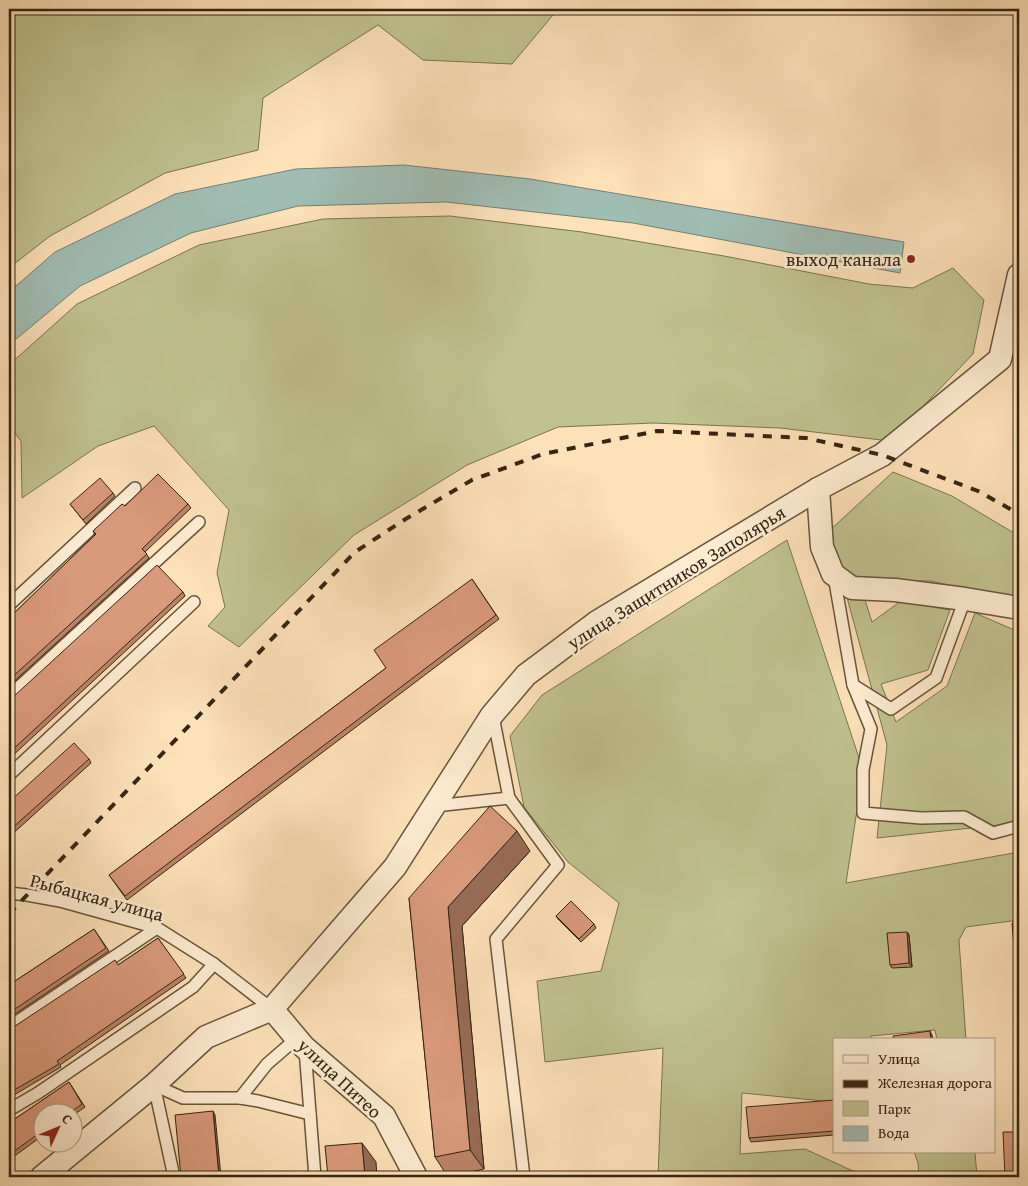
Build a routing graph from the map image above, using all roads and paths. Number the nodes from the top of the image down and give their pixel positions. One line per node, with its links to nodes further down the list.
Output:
1 (1019, 275): 3 (street, улица Защитников Заполярья)
2 (135, 488): 8 (lane)
3 (818, 489): 5 (street); 12 (street, улица Защитников Заполярья)
4 (199, 522): 11 (lane)
5 (834, 574): 6 (street); 10 (lane)
6 (965, 598): 9 (street); 10 (lane)
7 (194, 602): 13 (lane)
8 (9, 605)
9 (1019, 608)
10 (853, 685): 16 (lane)
11 (9, 696)
12 (492, 715): 14 (lane); 15 (street, улица Защитников Заполярья)
13 (9, 775)
14 (509, 798): 15 (lane); 31 (lane)
15 (434, 806): 20 (street, улица Защитников Заполярья)
16 (1019, 826)
17 (9, 893): 18 (lane, Рыбацкая улица)
18 (157, 928): 19 (lane, Рыбацкая улица); 21 (lane)
19 (214, 964): 20 (lane, Рыбацкая улица); 25 (lane)
20 (272, 1010): 22 (street, улица Питео); 23 (street, улица Защитников Заполярья)
21 (9, 1027)
22 (301, 1043): 24 (lane); 26 (lane); 30 (street, улица Питео)
23 (154, 1086): 24 (lane); 27 (street, улица Защитников Заполярья); 28 (lane)
24 (240, 1098): 26 (lane)
25 (9, 1110)
26 (310, 1114): 29 (lane)
27 (42, 1177)
28 (174, 1177)
29 (315, 1177)
30 (416, 1177)
31 (524, 1177)

